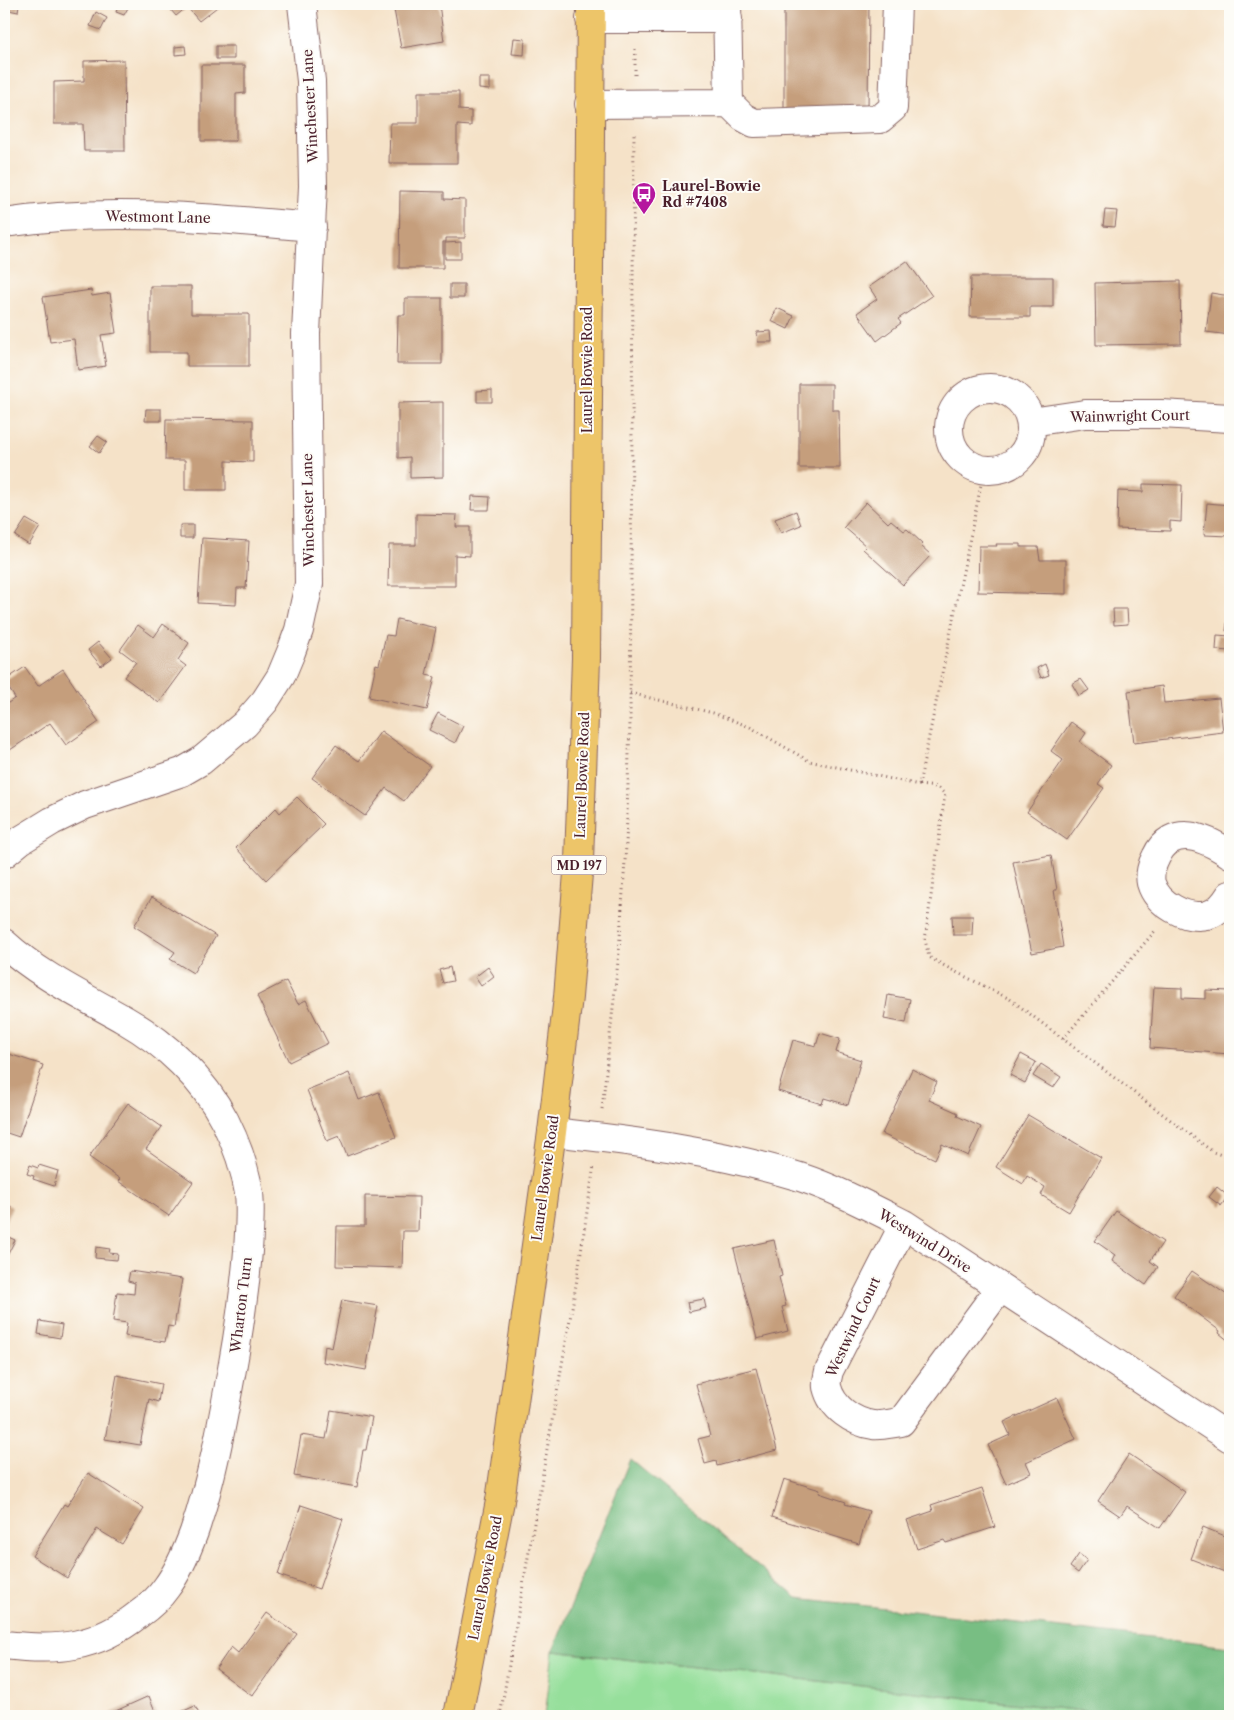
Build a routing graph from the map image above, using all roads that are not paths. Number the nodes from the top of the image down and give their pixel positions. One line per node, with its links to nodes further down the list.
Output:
1 (302, 4): 8 (street, Winchester Lane)
2 (897, 4): 5 (street)
3 (727, 11): 4 (street); 5 (street)
4 (590, 12): 6 (main road, Laurel Bowie Road / MD 197)
5 (729, 103): 6 (street)
6 (589, 104): 15 (main road, Laurel Bowie Road / MD 197)
7 (4, 223): 8 (street, Westmont Lane)
8 (312, 227): 11 (street, Winchester Lane)
9 (1230, 418): 10 (street, Wainwright Court)
10 (1031, 422): 10 (street)
11 (4, 854)
12 (1230, 854): 13 (street)
13 (1230, 895)
14 (4, 943): 19 (street, Wharton Turn)
15 (552, 1132): 16 (street, Westwind Drive); 20 (main road, Laurel Bowie Road / MD 197)
16 (904, 1224): 17 (street, Westwind Drive); 17 (street, Westwind Court)
17 (1000, 1288): 18 (street, Westwind Drive)
18 (1230, 1438)
19 (4, 1645)
20 (458, 1716)

